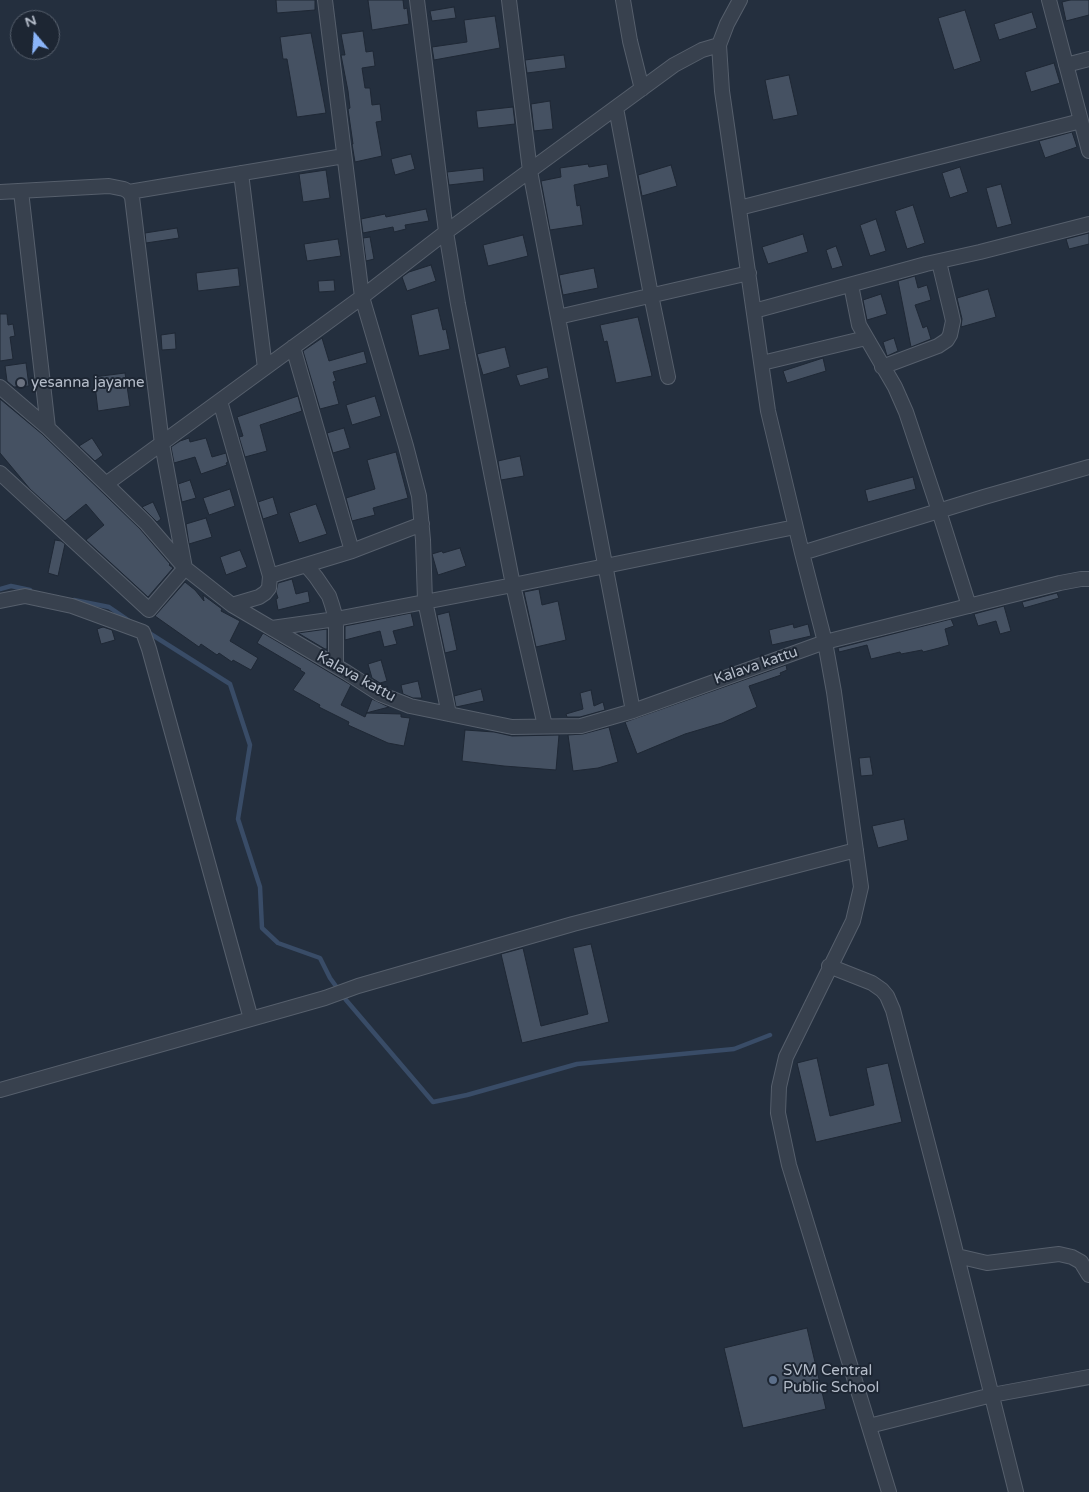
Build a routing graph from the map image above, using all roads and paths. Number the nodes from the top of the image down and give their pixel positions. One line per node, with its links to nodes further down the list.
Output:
1 (324, 0): 14 (street)
2 (417, 0): 22 (street)
3 (509, 0): 15 (street)
4 (623, 0): 10 (street)
5 (740, 0): 7 (street)
6 (1049, 0): 9 (street)
7 (719, 46): 10 (street); 20 (street)
8 (1089, 59): 9 (street)
9 (1066, 65): 12 (street)
10 (642, 89): 11 (street)
11 (616, 108): 15 (street); 26 (street)
12 (1081, 121): 13 (street); 20 (street)
13 (1089, 151)
14 (344, 156): 16 (street); 27 (street)
15 (530, 172): 22 (street); 29 (street)
16 (241, 173): 19 (street); 34 (street)
17 (21, 191): 18 (street); 19 (street); 38 (street)
18 (0, 192)
19 (129, 192): 39 (street)
20 (739, 208): 24 (street)
21 (1089, 224): 23 (street)
22 (446, 232): 27 (street); 53 (street)
23 (939, 262): 25 (street); 33 (street)
24 (749, 273): 26 (street); 28 (street)
25 (851, 285): 28 (street); 30 (street)
26 (651, 295): 29 (street); 35 (street)
27 (362, 297): 31 (street); 44 (street)
28 (754, 310): 32 (street)
29 (558, 317): 49 (street)
30 (866, 338): 32 (street); 33 (street)
31 (293, 347): 34 (street); 46 (street)
32 (762, 363): 45 (street)
33 (882, 367): 43 (street)
34 (266, 368): 37 (street)
35 (668, 376)
36 (0, 386): 38 (street, Kalava kattu)
37 (220, 401): 39 (street); 51 (street)
38 (48, 428): 42 (street, Kalava kattu)
39 (162, 444): 42 (street); 50 (street)
40 (1089, 467): 43 (street)
41 (0, 473): 59 (street)
42 (106, 484): 50 (street, Kalava kattu)
43 (939, 510): 47 (street); 57 (street)
44 (422, 524): 46 (street); 55 (street)
45 (795, 527): 47 (street); 49 (street)
46 (352, 552): 48 (street)
47 (802, 553): 61 (street)
48 (306, 565): 51 (street); 58 (street)
49 (605, 567): 53 (street); 63 (street)
50 (184, 568): 56 (street, Kalava kattu); 59 (street)
51 (270, 576): 56 (street)
52 (1089, 579): 57 (street, Kalava kattu)
53 (513, 585): 55 (street); 65 (street)
54 (0, 601): 59 (street)
55 (425, 601): 58 (street); 64 (street)
56 (232, 605): 60 (street, Kalava kattu)
57 (969, 606): 61 (street, Kalava kattu)
58 (336, 618): 60 (street); 62 (street)
59 (141, 620): 68 (street)
60 (272, 628): 62 (street, Kalava kattu)
61 (825, 642): 63 (street, Kalava kattu); 66 (street)
62 (336, 666): 64 (street, Kalava kattu)
63 (633, 711): 65 (street, Kalava kattu)
64 (449, 714): 65 (street, Kalava kattu)
65 (545, 726)
66 (856, 850): 67 (street); 68 (street)
67 (829, 966): 70 (street); 74 (street)
68 (251, 1019): 69 (street)
69 (0, 1090)
70 (957, 1256): 71 (street); 73 (street)
71 (1089, 1275)
72 (1089, 1377): 73 (street)
73 (992, 1395): 74 (street); 76 (street)
74 (869, 1426): 75 (street)
75 (889, 1492)
76 (1016, 1492)

